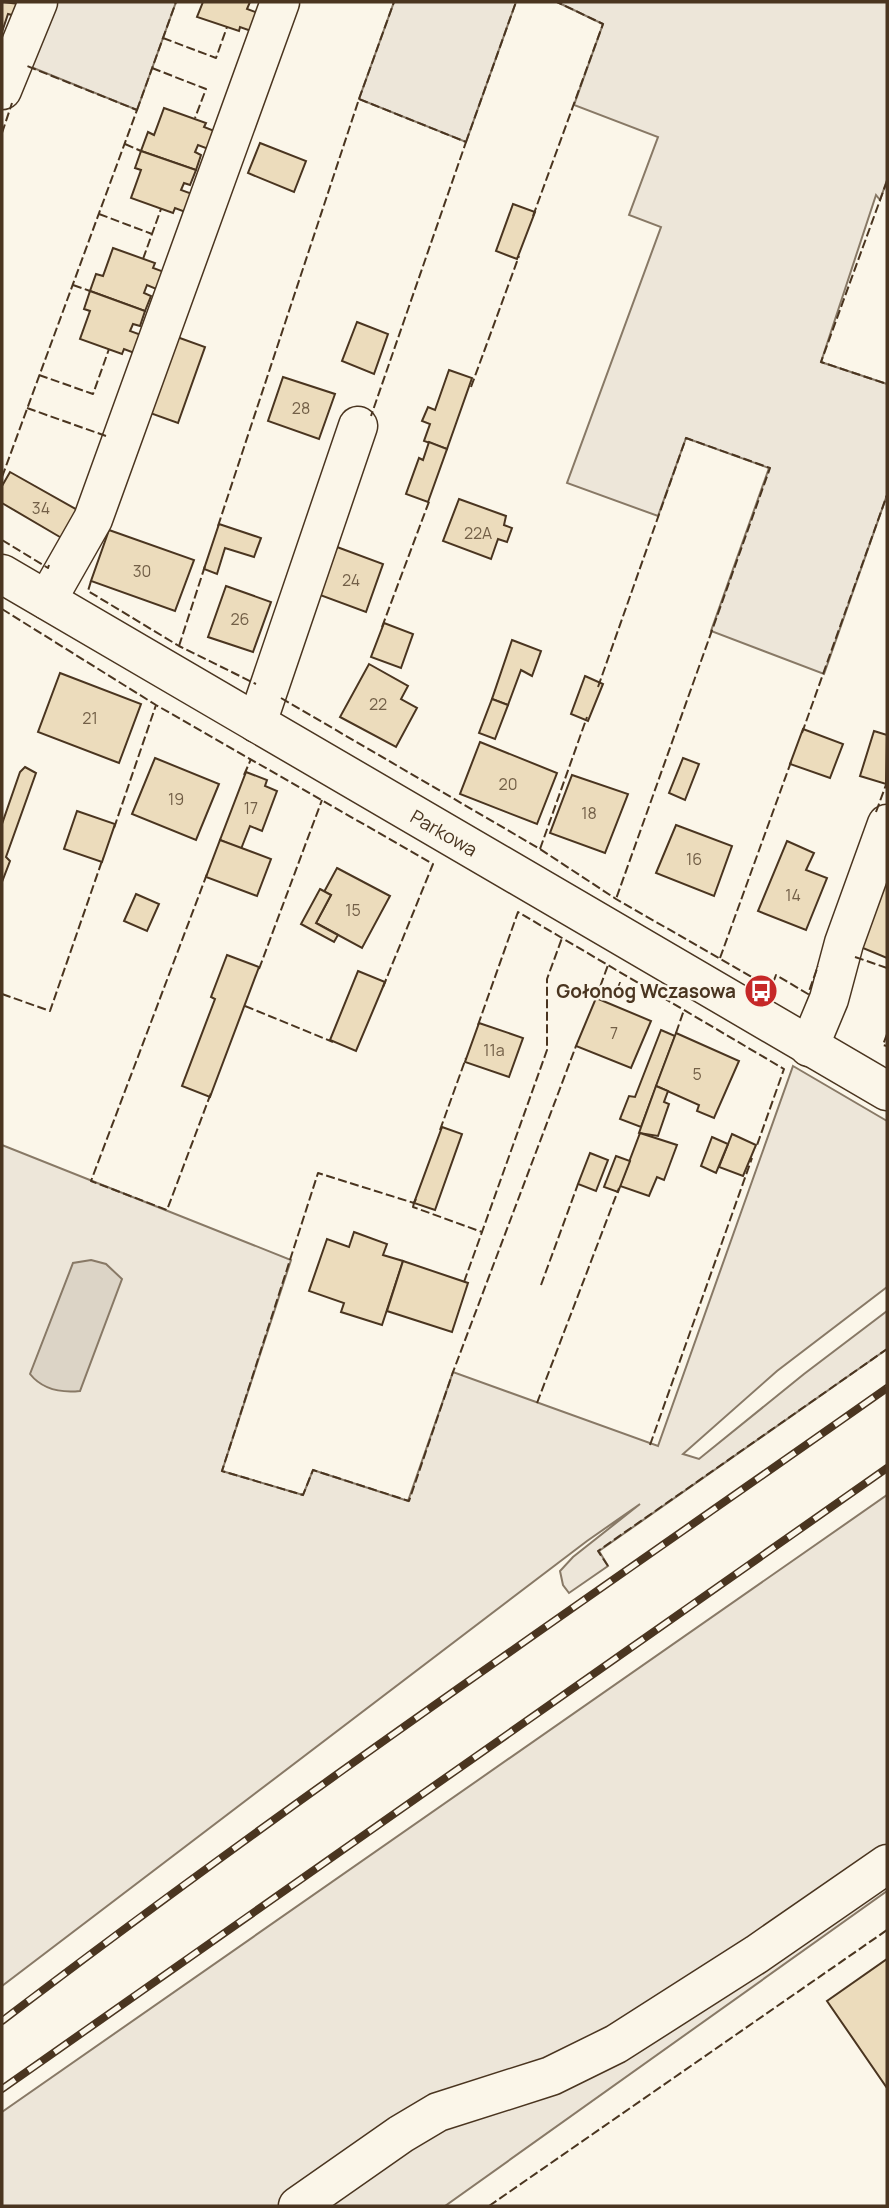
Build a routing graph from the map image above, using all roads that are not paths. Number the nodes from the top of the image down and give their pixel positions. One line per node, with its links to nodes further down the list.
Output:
1 (38, 2): 3 (street)
2 (280, 2): 6 (street)
3 (2, 90)
4 (358, 426): 7 (street)
5 (2, 574): 6 (street, Parkowa)
6 (47, 600): 7 (street, Parkowa)
7 (257, 723): 9 (street, Parkowa)
8 (887, 824): 9 (street)
9 (809, 1047): 10 (street, Parkowa)
10 (887, 1091)
11 (887, 1864): 12 (street)
12 (298, 2206)

